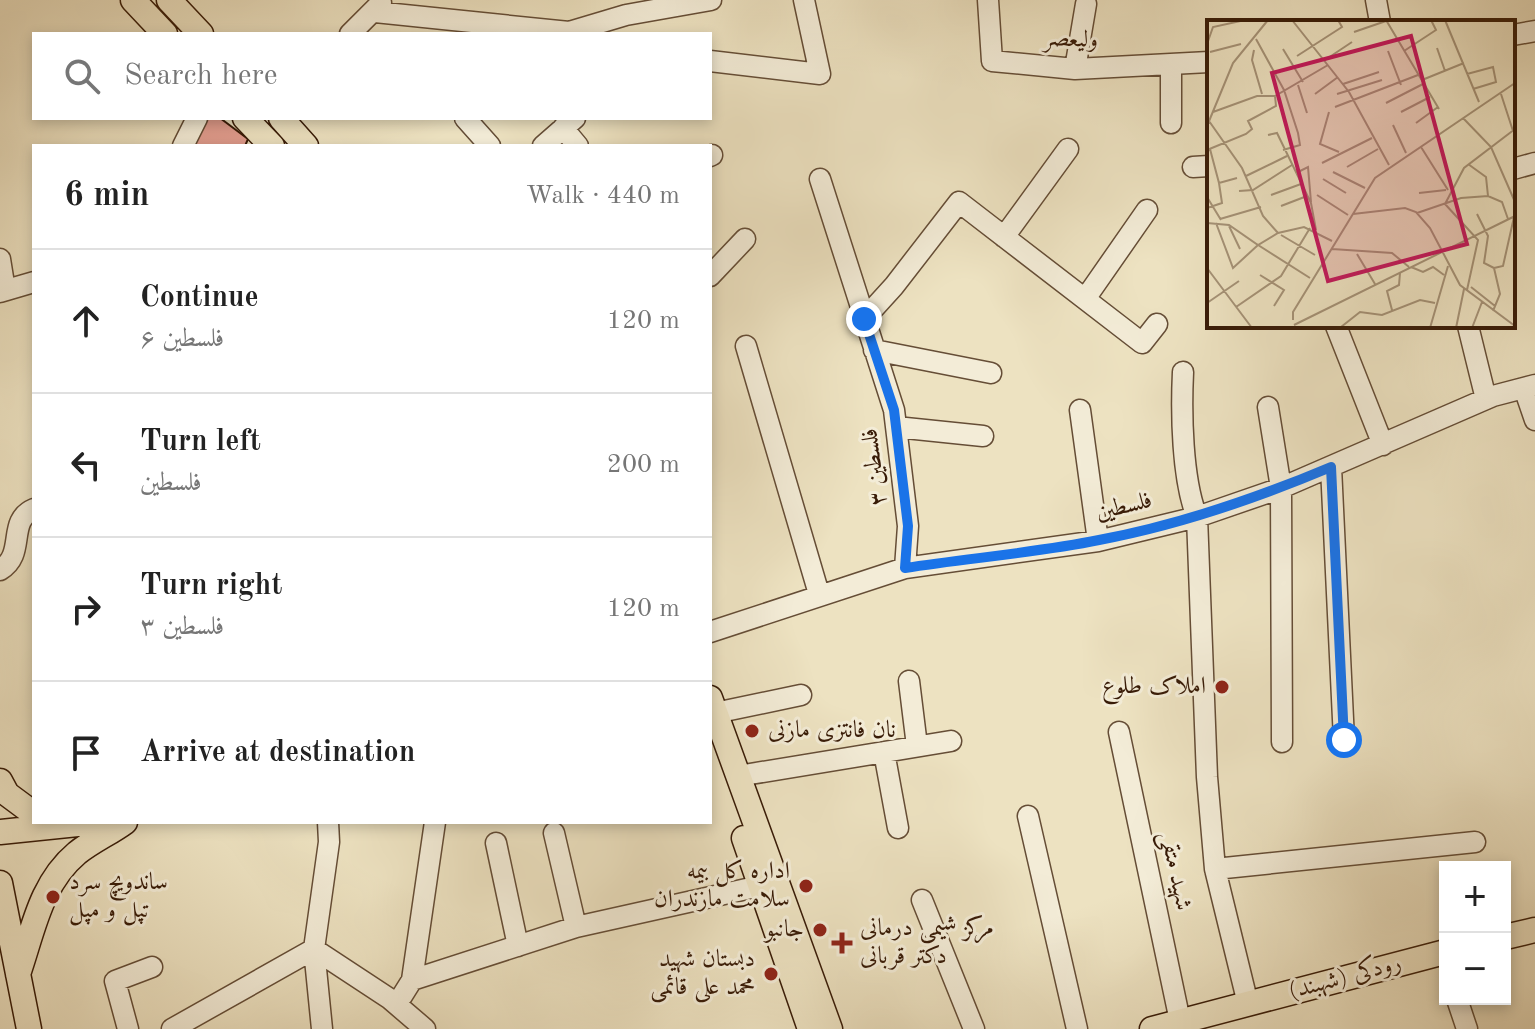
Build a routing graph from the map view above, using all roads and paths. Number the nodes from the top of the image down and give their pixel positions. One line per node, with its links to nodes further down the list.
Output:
1 (133, 0): 12 (main road)
2 (169, 0): 13 (main road)
3 (711, 0): 9 (street)
4 (804, 0): 18 (street)
5 (988, 0): 21 (street, ولیعصر)
6 (1376, 0): 10 (street)
7 (1086, 4): 21 (street)
8 (379, 6): 14 (street); 15 (street)
9 (625, 8): 16 (street)
10 (1380, 20)
11 (1535, 31): 17 (street)
12 (163, 32)
13 (199, 32)
14 (352, 32)
15 (567, 32)
16 (576, 32)
17 (1515, 35)
18 (712, 61)
19 (1207, 62): 20 (street, ولیعصر)
20 (1171, 64): 21 (street, ولیعصر); 27 (street)
21 (1075, 69)
22 (196, 120): 28 (street)
23 (247, 120): 29 (main road)
24 (283, 120): 30 (main road)
25 (467, 120): 31 (street)
26 (569, 123): 32 (street); 33 (street)
27 (1171, 123)
28 (184, 144)
29 (270, 144)
30 (304, 144)
31 (488, 144)
32 (545, 144)
33 (577, 144)
34 (1068, 149): 39 (street)
35 (1535, 163): 36 (street)
36 (1515, 168)
37 (820, 179): 46 (street, فلسطین ۳)
38 (1147, 210): 45 (street)
39 (1004, 237): 45 (street); 46 (street)
40 (745, 239): 42 (street)
41 (0, 259): 44 (street)
42 (712, 274)
43 (32, 283): 44 (street)
44 (3, 291)
45 (1085, 299): 47 (street)
46 (864, 319): 51 (street, فلسطین ۳)
47 (1157, 324)
48 (1337, 328): 61 (street)
49 (1468, 328): 55 (street)
50 (746, 346): 69 (street)
51 (874, 350): 53 (street); 59 (street, فلسطین ۳)
52 (1183, 372): 65 (street)
53 (991, 373)
54 (1530, 387): 55 (street, فلسطین); 58 (street)
55 (1486, 399): 61 (street, فلسطین)
56 (1268, 407): 63 (street)
57 (1080, 410): 66 (street)
58 (1535, 420)
59 (896, 427): 60 (street); 67 (street, فلسطین ۳)
60 (983, 436)
61 (1383, 445): 62 (street, فلسطین)
62 (1331, 467): 63 (street, فلسطین); 75 (street)
63 (1281, 488): 65 (street, فلسطین); 77 (street)
64 (32, 510): 68 (street)
65 (1197, 517): 66 (street, فلسطین); 94 (street)
66 (1098, 541): 67 (street, فلسطین)
67 (905, 568): 69 (street, فلسطین)
68 (0, 570)
69 (819, 594): 70 (street, فلسطین)
70 (712, 631)
71 (909, 681): 79 (street)
72 (801, 695): 73 (street)
73 (713, 706): 81 (main road)
74 (1119, 732): 109 (street, شهید متقی)
75 (1344, 740)
76 (951, 741): 79 (street)
77 (1282, 742)
78 (712, 744): 96 (main road)
79 (917, 746): 80 (street)
80 (884, 752): 81 (street); 89 (street)
81 (738, 776): 117 (main road)
82 (0, 781): 83 (main road)
83 (32, 813)
84 (1028, 816): 119 (street)
85 (57, 824): 90 (main road)
86 (122, 824): 106 (main road)
87 (328, 824): 103 (street)
88 (435, 824): 102 (street)
89 (898, 828)
90 (0, 832)
91 (554, 833): 99 (street)
92 (1475, 842): 94 (street)
93 (496, 843): 102 (street)
94 (1215, 869): 107 (street)
95 (0, 883): 98 (main road)
96 (760, 886): 99 (street); 116 (main road)
97 (922, 900): 118 (street)
98 (4, 916): 106 (main road)
99 (576, 927): 102 (street)
100 (1535, 930): 101 (main road)
101 (1511, 936)
102 (518, 946)
103 (314, 949): 113 (street); 114 (street); 115 (street)
104 (1439, 957): 107 (main road, رودکی (شهبند))
105 (152, 967): 112 (street)
106 (18, 974): 111 (main road)
107 (1248, 1004): 110 (main road, رودکی (شهبند))
108 (1459, 1005): 121 (street)
109 (1180, 1021): 110 (main road, رودکی (شهبند)); 120 (main road, رودکی (شهبند))
110 (1208, 1022)
111 (29, 1029)
112 (128, 1029)
113 (172, 1029)
114 (322, 1029)
115 (425, 1029)
116 (810, 1029)
117 (830, 1029)
118 (974, 1029)
119 (1077, 1029)
120 (1152, 1029)
121 (1467, 1029)

